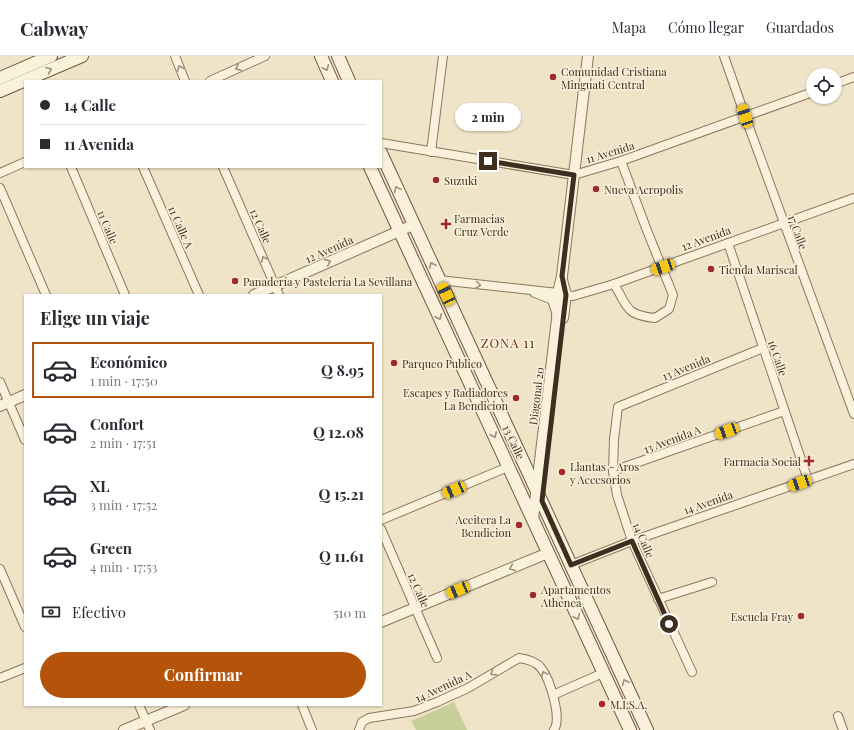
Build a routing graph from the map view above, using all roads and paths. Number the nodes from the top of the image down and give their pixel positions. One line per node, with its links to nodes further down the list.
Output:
1 (51, 56): 11 (main road)
2 (82, 56): 12 (main road, one-way to 2)
3 (175, 56): 13 (street, one-way to 3)
4 (265, 56): 14 (street, one-way to 14)
5 (321, 56): 15 (main road, one-way to 15)
6 (338, 56): 16 (main road)
7 (444, 56): 23 (street)
8 (588, 56): 32 (street, Diagonal 20)
9 (724, 56): 21 (street, 17 Calle)
10 (854, 77): 18 (street)
11 (0, 78)
12 (26, 80)
13 (185, 80)
14 (212, 80)
15 (332, 80)
16 (349, 80)
17 (24, 81): 19 (main road, one-way to 17)
18 (842, 81)
19 (0, 91)
20 (806, 94): 21 (street, 11 Avenida)
21 (745, 116): 25 (street, 11 Avenida); 35 (street, 17 Calle)
22 (382, 144): 23 (street, 11 Avenida)
23 (431, 152): 32 (street, 11 Avenida)
24 (382, 156): 36 (main road, 13 Calle, one-way to 24)
25 (622, 161): 32 (street, 11 Avenida); 39 (street)
26 (24, 162): 31 (street)
27 (71, 168): 45 (street, 11 Calle)
28 (143, 168): 46 (street, 11 Calle A)
29 (223, 168): 42 (street, 12 Calle, one-way to 29)
30 (370, 168): 37 (main road, 13 Calle)
31 (0, 173)
32 (574, 175): 48 (street, Diagonal 20)
33 (0, 188): 44 (street)
34 (854, 198): 35 (street, 12 Avenida)
35 (784, 223): 38 (street, 12 Avenida); 56 (street, 17 Calle)
36 (413, 225): 37 (street, 12 Avenida); 40 (main road, 13 Calle, one-way to 36)
37 (400, 231): 42 (street, 12 Avenida, one-way to 37); 59 (main road, 13 Calle, one-way to 59)
38 (728, 243): 39 (street, 12 Avenida); 50 (street, 16 Calle)
39 (663, 267): 41 (street, 12 Avenida); 41 (street)
40 (439, 280): 43 (street, 12 Avenida, one-way to 43); 62 (main road, 13 Calle)
41 (614, 284): 48 (street, 12 Avenida)
42 (277, 290): 47 (street, 12 Avenida)
43 (535, 292): 48 (street, 12 Avenida); 49 (street)
44 (46, 294)
45 (126, 294)
46 (199, 294)
47 (259, 294)
48 (562, 294): 49 (street, Diagonal 20); 62 (street, Diagonal 20)
49 (557, 319): 62 (street, Diagonal 20)
50 (763, 348): 54 (street, 13 Avenida); 55 (street, 16 Calle)
51 (0, 382): 53 (street)
52 (24, 395): 53 (street)
53 (4, 404): 57 (street)
54 (618, 407): 60 (street, 14 Calle)
55 (784, 411): 60 (street, 13 Avenida A); 61 (street, 16 Calle)
56 (854, 414)
57 (24, 438)
58 (854, 464): 61 (street, 14 Avenida)
59 (508, 467): 63 (main road, 13 Calle); 64 (street)
60 (613, 471): 66 (street, 14 Calle)
61 (808, 480): 66 (street, 14 Avenida)
62 (539, 496): 63 (street, Diagonal 20); 68 (main road, 13 Calle)
63 (533, 519): 67 (main road, 13 Calle)
64 (382, 520)
65 (382, 532): 72 (street, 12 Calle)
66 (632, 541): 68 (street, 14 Avenida); 71 (street, 14 Calle)
67 (548, 553): 72 (street, one-way to 72); 78 (main road, 13 Calle, one-way to 78)
68 (571, 565): 91 (main road, 13 Calle, one-way to 68)
69 (0, 569): 74 (street)
70 (712, 582): 71 (street)
71 (658, 599): 77 (street, 14 Calle)
72 (415, 608): 73 (street); 75 (street, 12 Calle)
73 (382, 622)
74 (24, 625)
75 (437, 658)
76 (24, 668): 79 (street)
77 (692, 672)
78 (603, 673): 80 (street); 90 (main road, 13 Calle)
79 (0, 678)
80 (553, 695): 86 (street); 89 (street, 14 Avenida A, one-way to 89)
81 (139, 706): 85 (street)
82 (182, 706): 85 (street)
83 (302, 706): 88 (street)
84 (838, 716): 92 (street)
85 (148, 725): 87 (street)
86 (555, 729)
87 (124, 730)
88 (312, 730)
89 (359, 730)
90 (630, 730)
91 (647, 730)
92 (843, 730)

